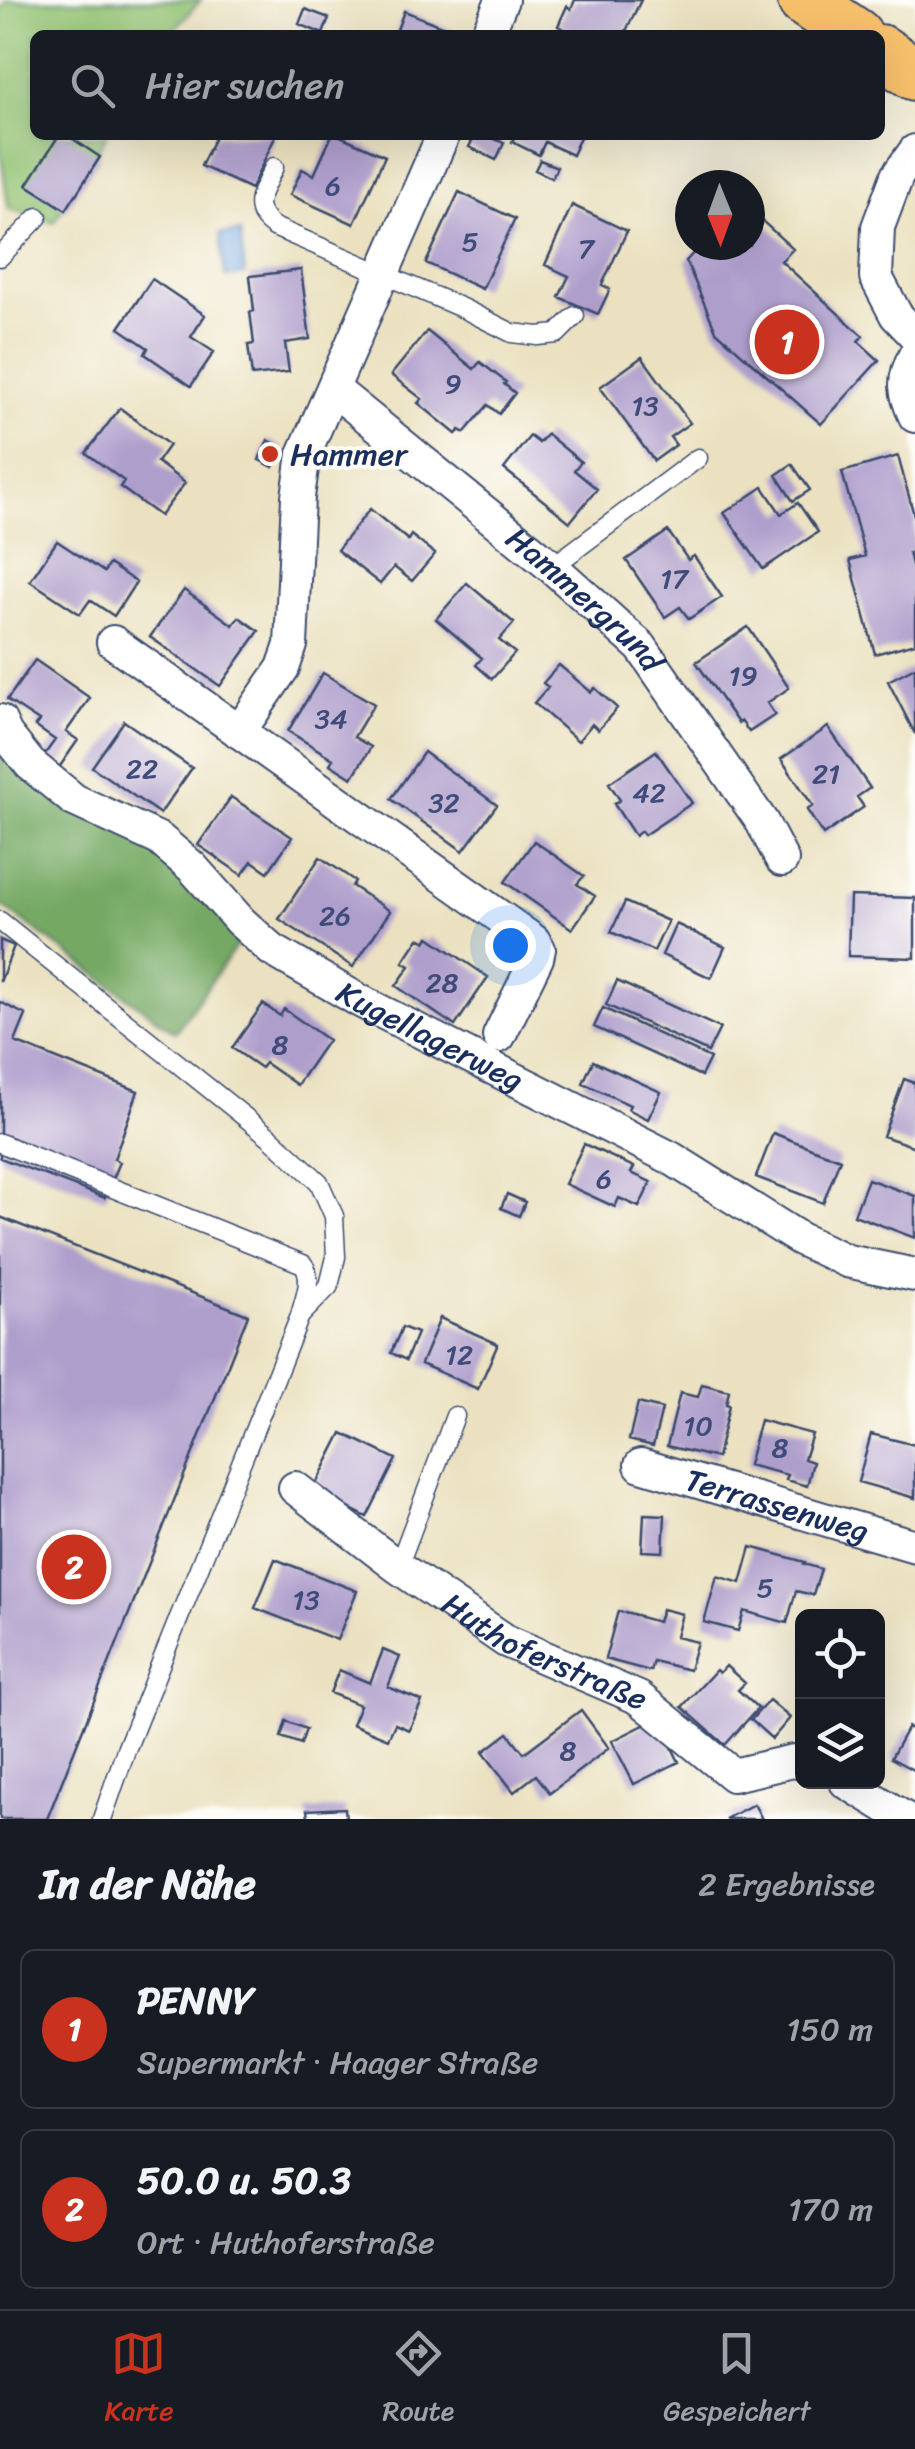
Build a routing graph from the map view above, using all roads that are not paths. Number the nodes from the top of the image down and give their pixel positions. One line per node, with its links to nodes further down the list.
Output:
1 (502, 0): 3 (street)
2 (804, 0): 4 (main road)
3 (489, 30)
4 (849, 30)
5 (885, 54): 6 (main road)
6 (915, 74)
7 (441, 140): 12 (street)
8 (915, 151): 14 (street)
9 (274, 166): 12 (lane)
10 (38, 217): 11 (lane)
11 (0, 257)
12 (383, 274): 13 (lane); 16 (street)
13 (575, 316)
14 (915, 335)
15 (915, 355): 17 (street)
16 (333, 389): 19 (street, Hammergrund); 22 (street)
17 (915, 416)
18 (698, 458): 19 (lane)
19 (552, 567): 23 (street, Hammergrund)
20 (113, 642): 22 (street)
21 (0, 721): 27 (street, Kugellagerweg)
22 (239, 732): 25 (street)
23 (782, 860)
24 (0, 922): 28 (lane)
25 (499, 1036)
26 (0, 1143): 28 (lane)
27 (915, 1275)
28 (300, 1316): 36 (lane)
29 (454, 1416): 33 (lane)
30 (641, 1465): 32 (street, Terrassenweg)
31 (295, 1488): 33 (street, Huthoferstraße)
32 (915, 1546)
33 (398, 1567): 34 (street, Huthoferstraße)
34 (795, 1762)
35 (857, 1789): 37 (street)
36 (102, 1819)
37 (906, 1819)

